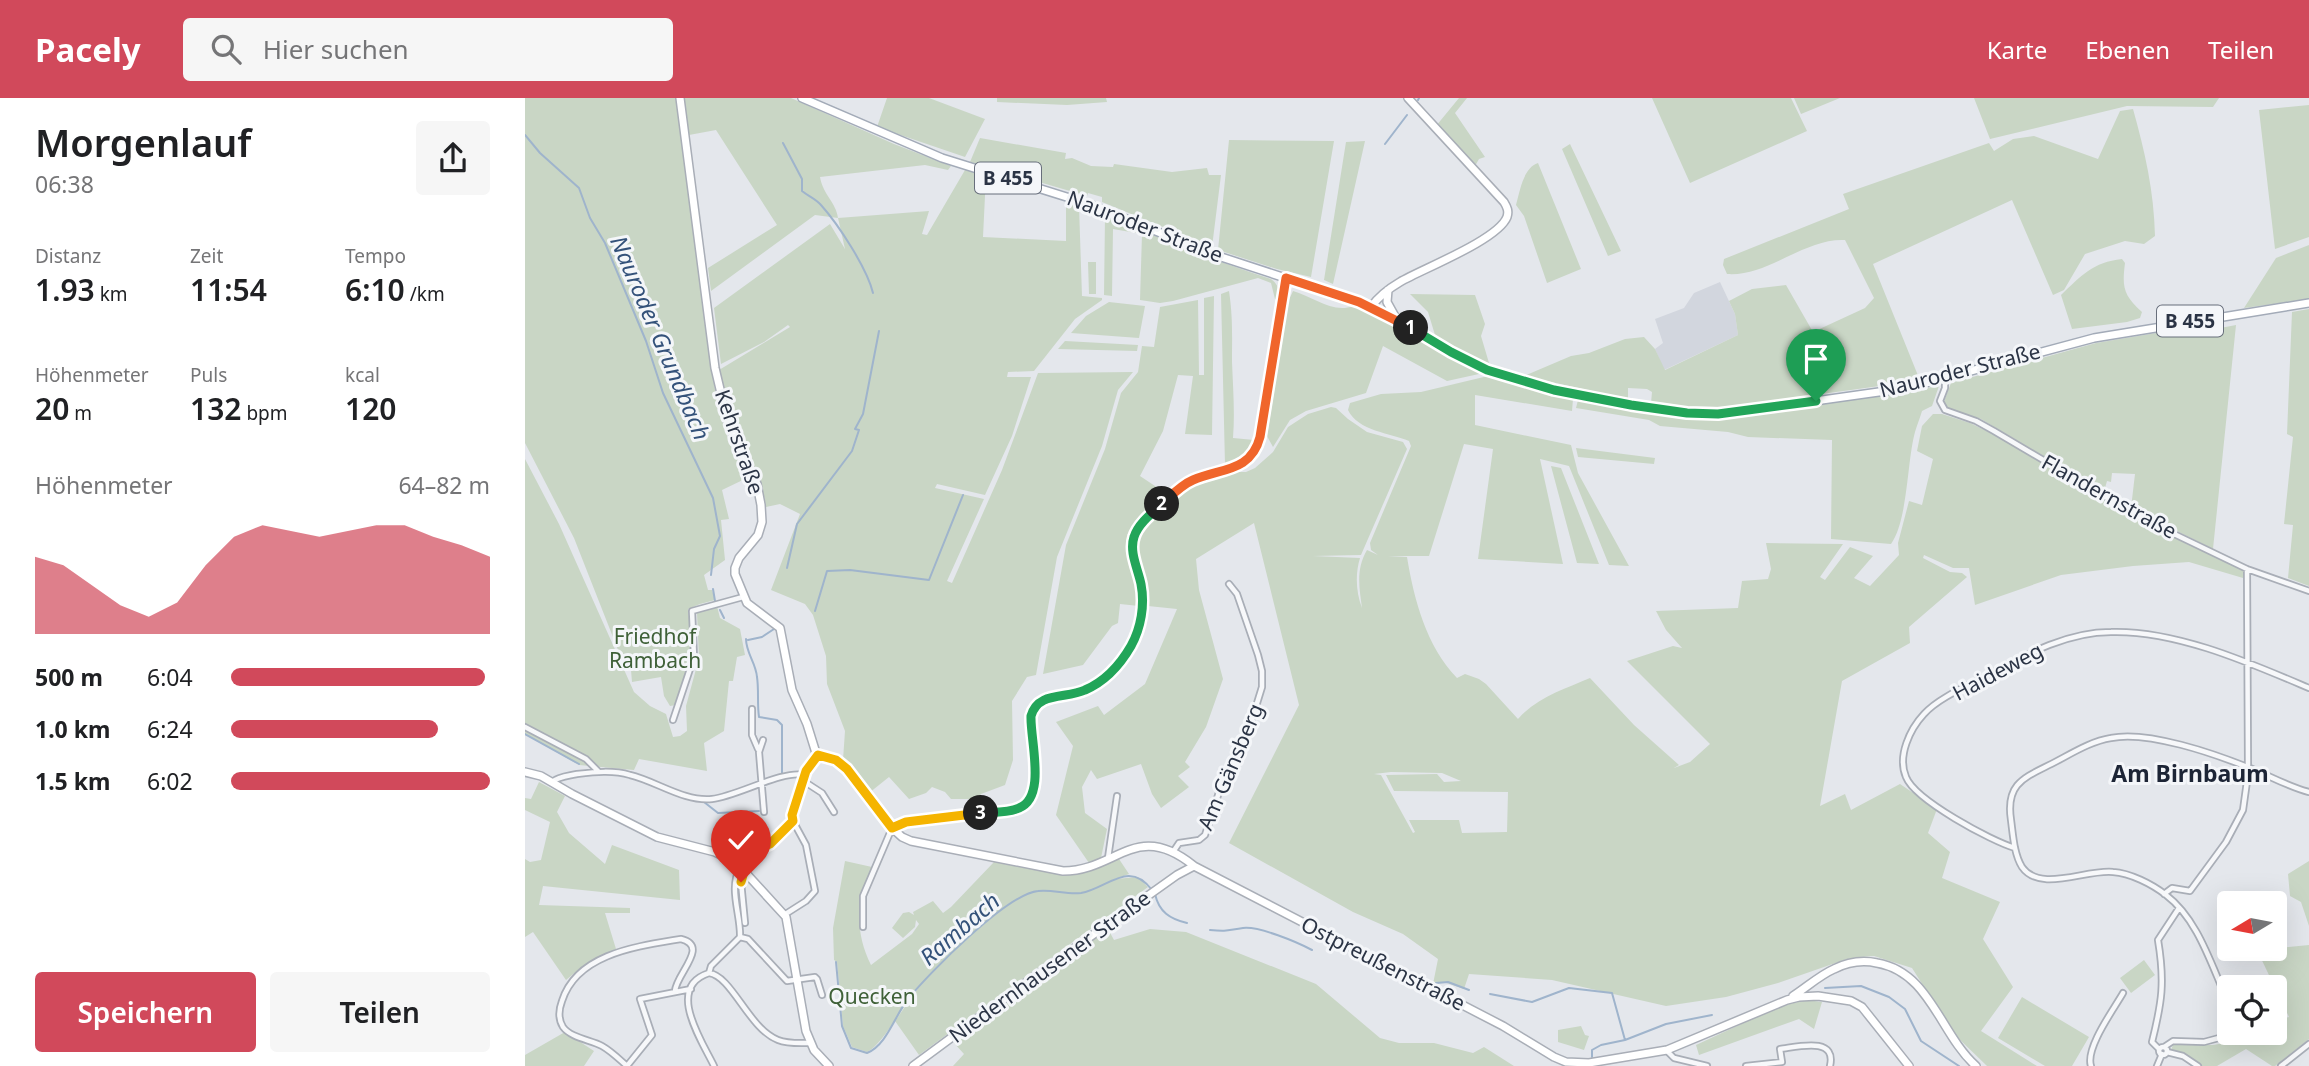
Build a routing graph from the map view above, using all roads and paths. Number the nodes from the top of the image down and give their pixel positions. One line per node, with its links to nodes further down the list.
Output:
1 (680, 98): 13 (main road, Kehrstraße)
2 (802, 98): 4 (main road, Nauroder Straße / B 455)
3 (1408, 98): 5 (main road)
4 (1286, 278): 7 (main road, Nauroder Straße / B 455); 34 (street)
5 (1388, 289): 7 (main road); 8 (main road)
6 (2309, 303): 9 (main road, Nauroder Straße / B 455)
7 (1371, 307): 8 (main road, B 455)
8 (1397, 320): 9 (main road, Nauroder Straße / B 455)
9 (1945, 379): 10 (street, Flandernstraße)
10 (2248, 569): 12 (street, Flandernstraße); 14 (street)
11 (1229, 583): 36 (street, Am Gänsberg)
12 (2309, 591)
13 (743, 597): 17 (street); 21 (main road)
14 (2246, 664): 15 (street, Haideweg); 22 (street); 35 (street, Haideweg)
15 (2309, 688)
16 (752, 709): 20 (street)
17 (673, 720)
18 (525, 727): 24 (street)
19 (764, 740): 20 (street)
20 (759, 750): 28 (street)
21 (818, 755): 26 (street); 34 (main road)
22 (2248, 767): 29 (street); 35 (street)
23 (525, 772): 27 (main road)
24 (599, 772): 27 (street); 28 (street)
25 (2248, 774): 40 (street)
26 (804, 777): 28 (street); 32 (street); 33 (street)
27 (552, 782): 39 (main road)
28 (762, 783): 31 (street)
29 (2309, 792)
30 (1117, 796): 37 (street)
31 (764, 812)
32 (834, 812)
33 (793, 821): 39 (street); 42 (street)
34 (892, 828): 37 (main road, Ostpreußenstraße); 44 (street)
35 (2015, 848): 40 (street)
36 (1173, 853): 37 (main road, Ostpreußenstraße); 38 (main road, Ostpreußenstraße)
37 (1108, 859)
38 (1190, 867): 61 (main road, Ostpreußenstraße); 66 (main road, Niedernhausener Straße)
39 (740, 868): 42 (main road); 43 (street); 45 (street)
40 (2164, 894): 41 (street)
41 (2180, 908): 47 (street); 60 (street)
42 (784, 915): 48 (main road)
43 (745, 923)
44 (863, 927)
45 (740, 937): 46 (street); 48 (street)
46 (709, 973): 50 (street); 57 (street)
47 (2217, 978)
48 (797, 979): 53 (street); 57 (main road)
49 (1814, 983): 54 (main road); 55 (main road); 71 (main road)
50 (691, 989): 51 (street); 64 (street)
51 (675, 991): 63 (street); 63 (street)
52 (2123, 993): 72 (street)
53 (822, 995)
54 (1818, 996): 55 (main road); 70 (main road)
55 (1787, 1000): 59 (main road)
56 (2217, 1038): 60 (street)
57 (810, 1043): 65 (main road)
58 (2309, 1044): 75 (street)
59 (1667, 1050): 61 (main road); 67 (street)
60 (2163, 1051): 73 (street); 74 (street)
61 (1571, 1064)
62 (1782, 1064): 68 (street); 69 (street)
63 (627, 1066)
64 (714, 1066)
65 (828, 1066)
66 (913, 1066)
67 (1707, 1066)
68 (1746, 1066)
69 (1830, 1066)
70 (1909, 1066)
71 (1976, 1066)
72 (2091, 1066)
73 (2157, 1066)
74 (2198, 1066)
75 (2281, 1066)

